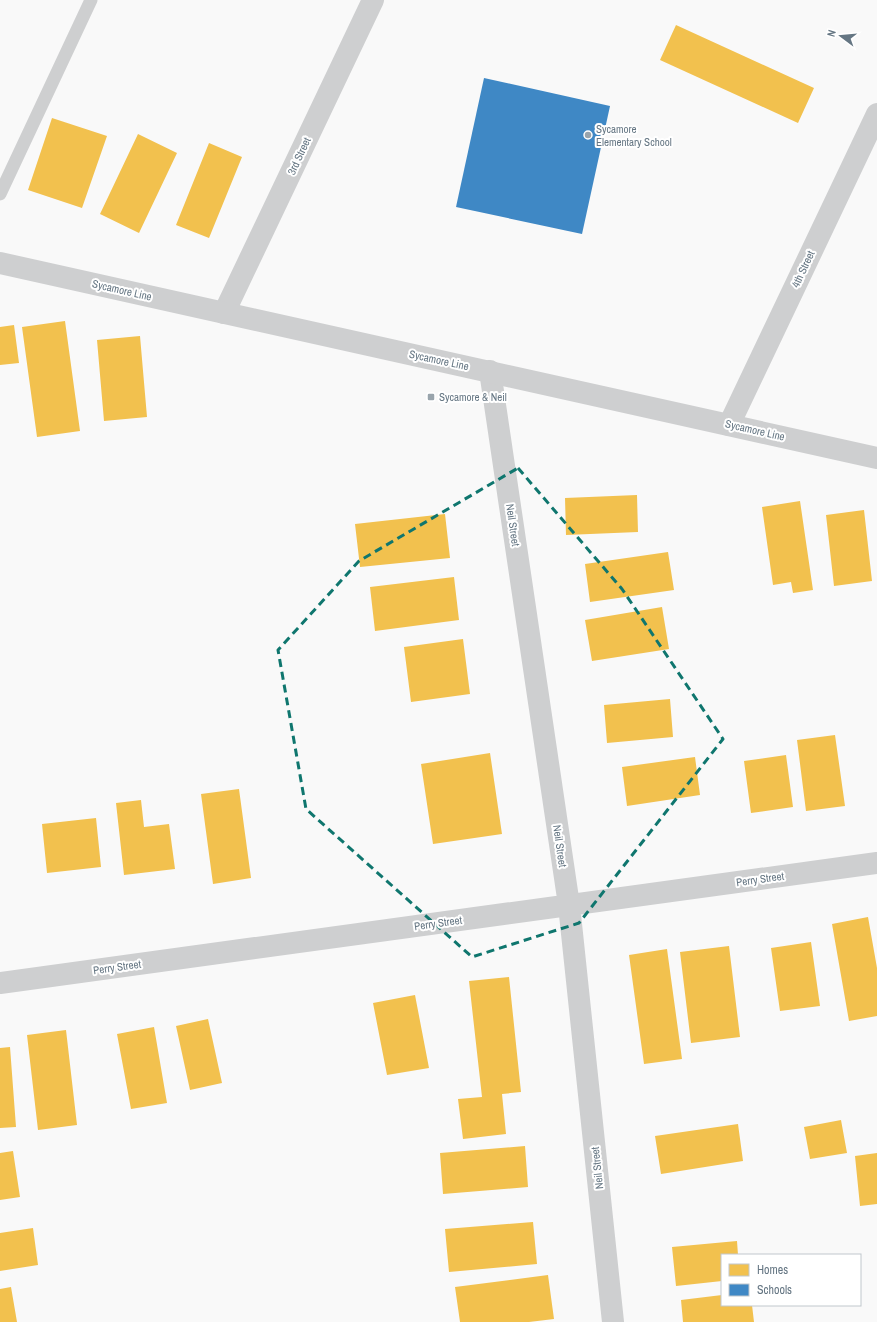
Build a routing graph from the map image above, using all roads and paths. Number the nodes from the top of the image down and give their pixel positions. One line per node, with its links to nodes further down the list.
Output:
1 (91, 0): 4 (lane)
2 (373, 0): 6 (street, 3rd Street)
3 (877, 114): 8 (street, 4th Street)
4 (0, 194)
5 (0, 262): 6 (street, Sycamore Line)
6 (224, 312): 7 (street, Sycamore Line)
7 (490, 372): 8 (street, Sycamore Line); 11 (street, Neil Street)
8 (729, 425): 9 (street, Sycamore Line)
9 (877, 458)
10 (877, 863): 11 (street, Perry Street)
11 (569, 905): 12 (street, Perry Street); 13 (street, Neil Street)
12 (0, 983)
13 (613, 1322)

